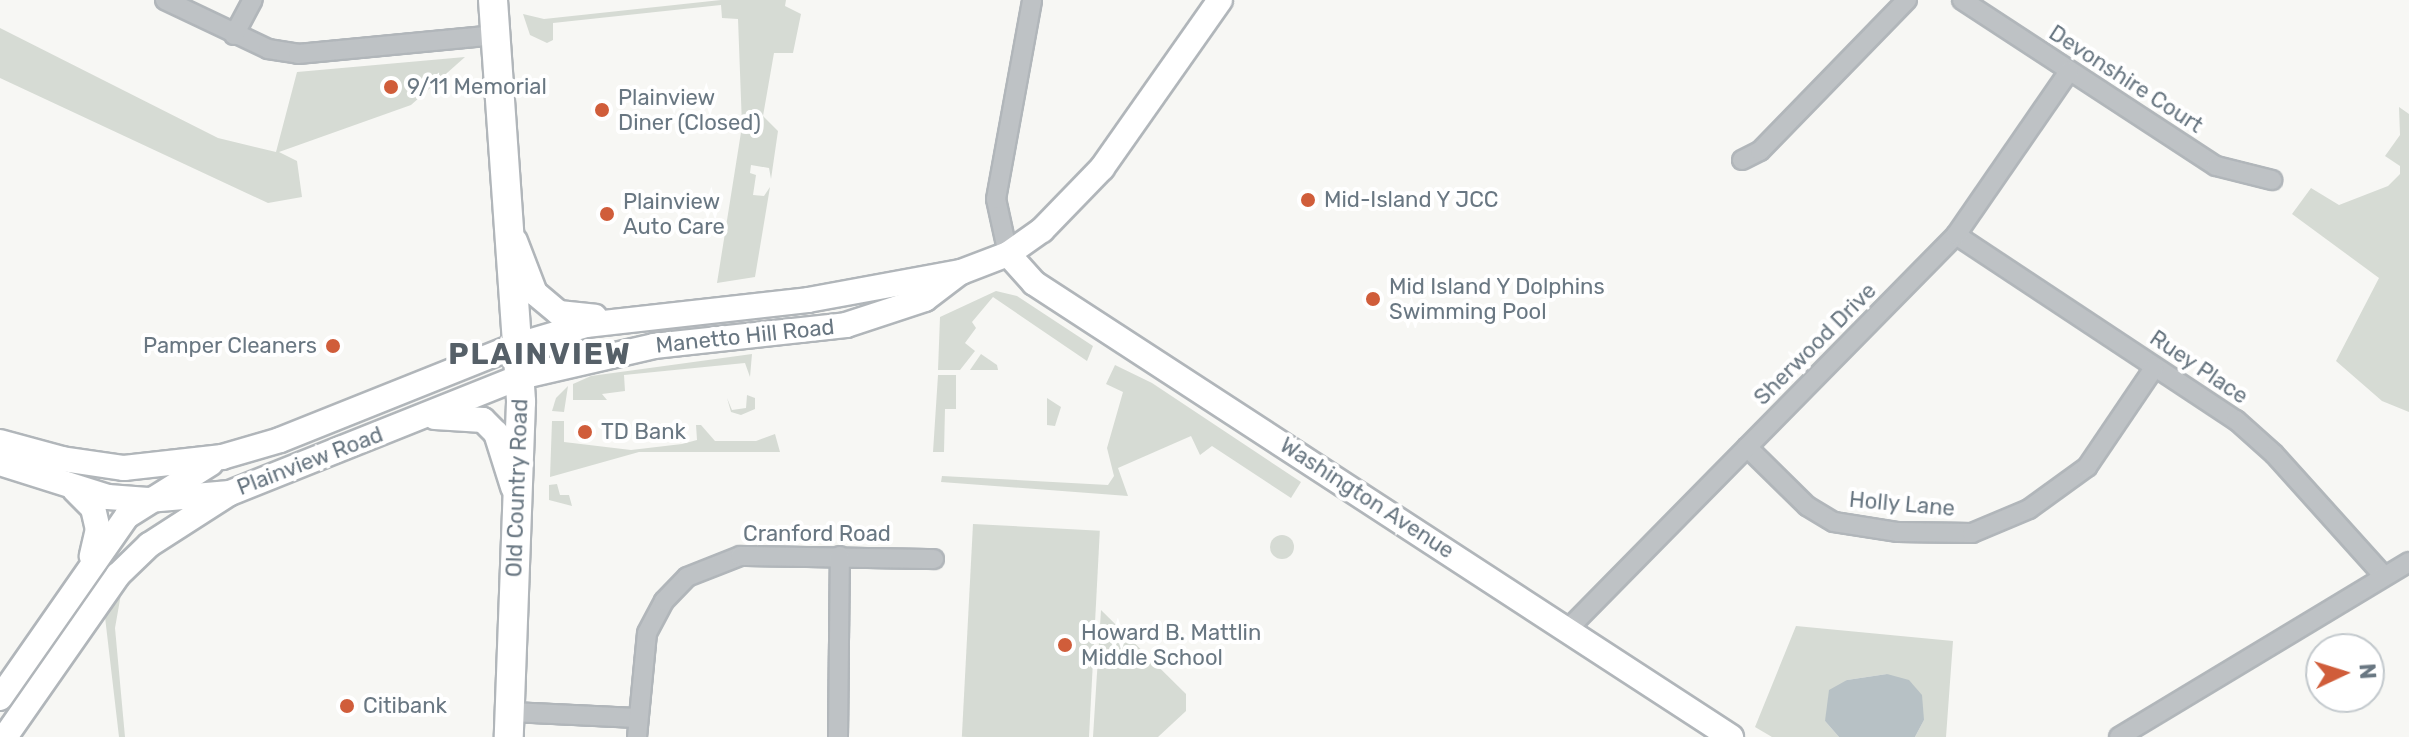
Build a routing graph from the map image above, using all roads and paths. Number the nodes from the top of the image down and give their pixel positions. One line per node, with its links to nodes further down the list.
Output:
1 (165, 0): 8 (street)
2 (253, 0): 8 (street)
3 (493, 0): 9 (main road, Old Country Road)
4 (1032, 0): 15 (street)
5 (1220, 0): 15 (main road, Manetto Hill Road)
6 (1907, 0): 11 (street)
7 (1962, 0): 10 (street, Devonshire Court)
8 (234, 35): 9 (street)
9 (496, 35): 13 (main road, Old Country Road)
10 (2069, 71): 12 (street, Devonshire Court); 14 (street, Sherwood Drive)
11 (1742, 160)
12 (2272, 180)
13 (508, 223): 18 (main road); 20 (main road, Old Country Road)
14 (1956, 235): 21 (street, Ruey Place); 26 (street, Sherwood Drive)
15 (1008, 254): 16 (main road, Manetto Hill Road); 41 (main road, Washington Avenue)
16 (961, 272): 17 (main road, Manetto Hill Road); 19 (main road, Manetto Hill Road)
17 (763, 304): 18 (main road, Manetto Hill Road); 19 (main road)
18 (621, 319): 20 (main road, Manetto Hill Road)
19 (766, 336): 22 (main road, Manetto Hill Road)
20 (518, 345): 22 (main road, Old Country Road); 24 (main road, Plainview Road)
21 (2154, 368): 26 (street, Holly Lane); 40 (street, Ruey Place)
22 (520, 377): 23 (main road, Plainview Road); 33 (main road, Old Country Road)
23 (417, 419): 30 (main road, Plainview Road); 33 (main road)
24 (280, 440): 27 (main road, Plainview Road); 30 (main road)
25 (0, 442): 29 (main road, Plainview Road)
26 (1747, 447): 41 (street, Sherwood Drive)
27 (222, 457): 29 (main road, Plainview Road); 34 (main road)
28 (0, 463): 31 (main road, Plainview Road)
29 (124, 468): 34 (main road)
30 (291, 471): 32 (main road, Plainview Road)
31 (75, 490): 34 (main road, Plainview Road); 38 (main road)
32 (230, 493): 34 (main road, Plainview Road); 39 (main road)
33 (517, 498): 44 (main road, Old Country Road)
34 (148, 500): 38 (main road); 39 (main road)
35 (840, 556): 36 (street, Cranford Road); 45 (street, Cranford Road); 47 (street)
36 (934, 559)
37 (2409, 562): 40 (street)
38 (87, 570): 42 (main road)
39 (118, 575): 46 (main road)
40 (2384, 576): 43 (street)
41 (1568, 629): 48 (main road, Washington Avenue)
42 (0, 698)
43 (2148, 721): 49 (street); 50 (street)
44 (510, 724): 45 (street)
45 (638, 728)
46 (5, 737)
47 (838, 737)
48 (1731, 737)
49 (2119, 737)
50 (2159, 737)

